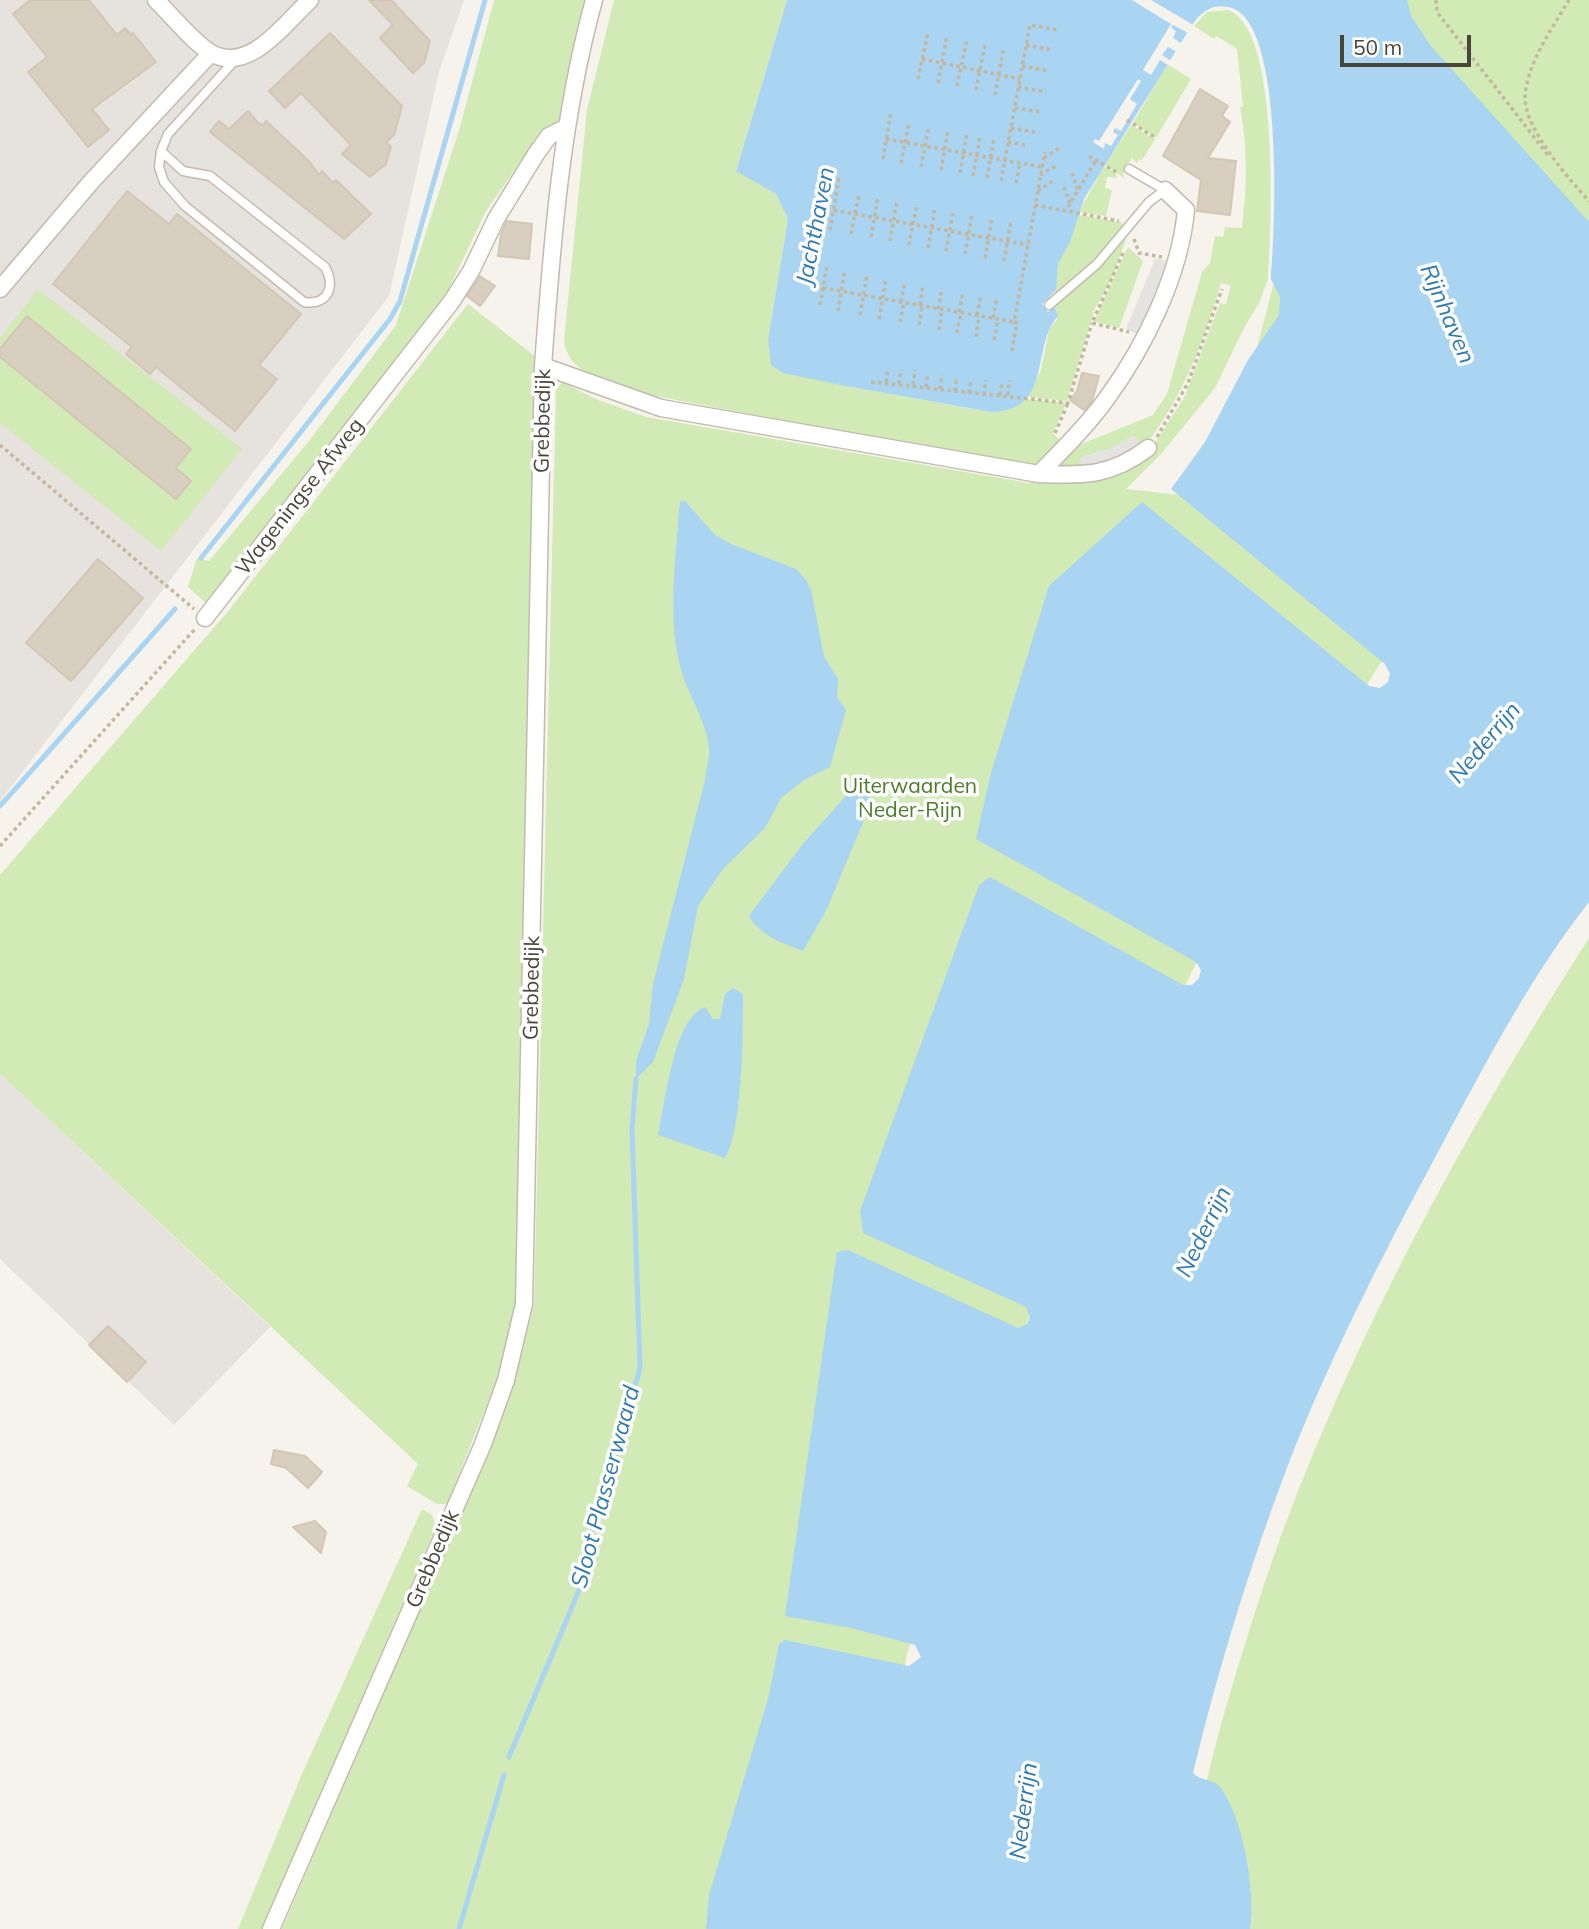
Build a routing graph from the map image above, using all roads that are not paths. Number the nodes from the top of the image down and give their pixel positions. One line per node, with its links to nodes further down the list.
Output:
1 (156, 0): 4 (street)
2 (310, 0): 5 (street)
3 (594, 0): 6 (street, Grebbedijk)
4 (211, 53): 5 (street); 10 (street)
5 (238, 57): 7 (lane)
6 (567, 127): 12 (street, Grebbedijk); 15 (street, Wageningse Afweg)
7 (161, 151): 7 (lane)
8 (1129, 169): 9 (lane)
9 (1165, 190): 11 (lane); 14 (street)
10 (0, 289)
11 (1049, 305)
12 (543, 366): 14 (street); 16 (street, Grebbedijk)
13 (1148, 448): 14 (street)
14 (1039, 474)
15 (205, 618)
16 (271, 1929)

